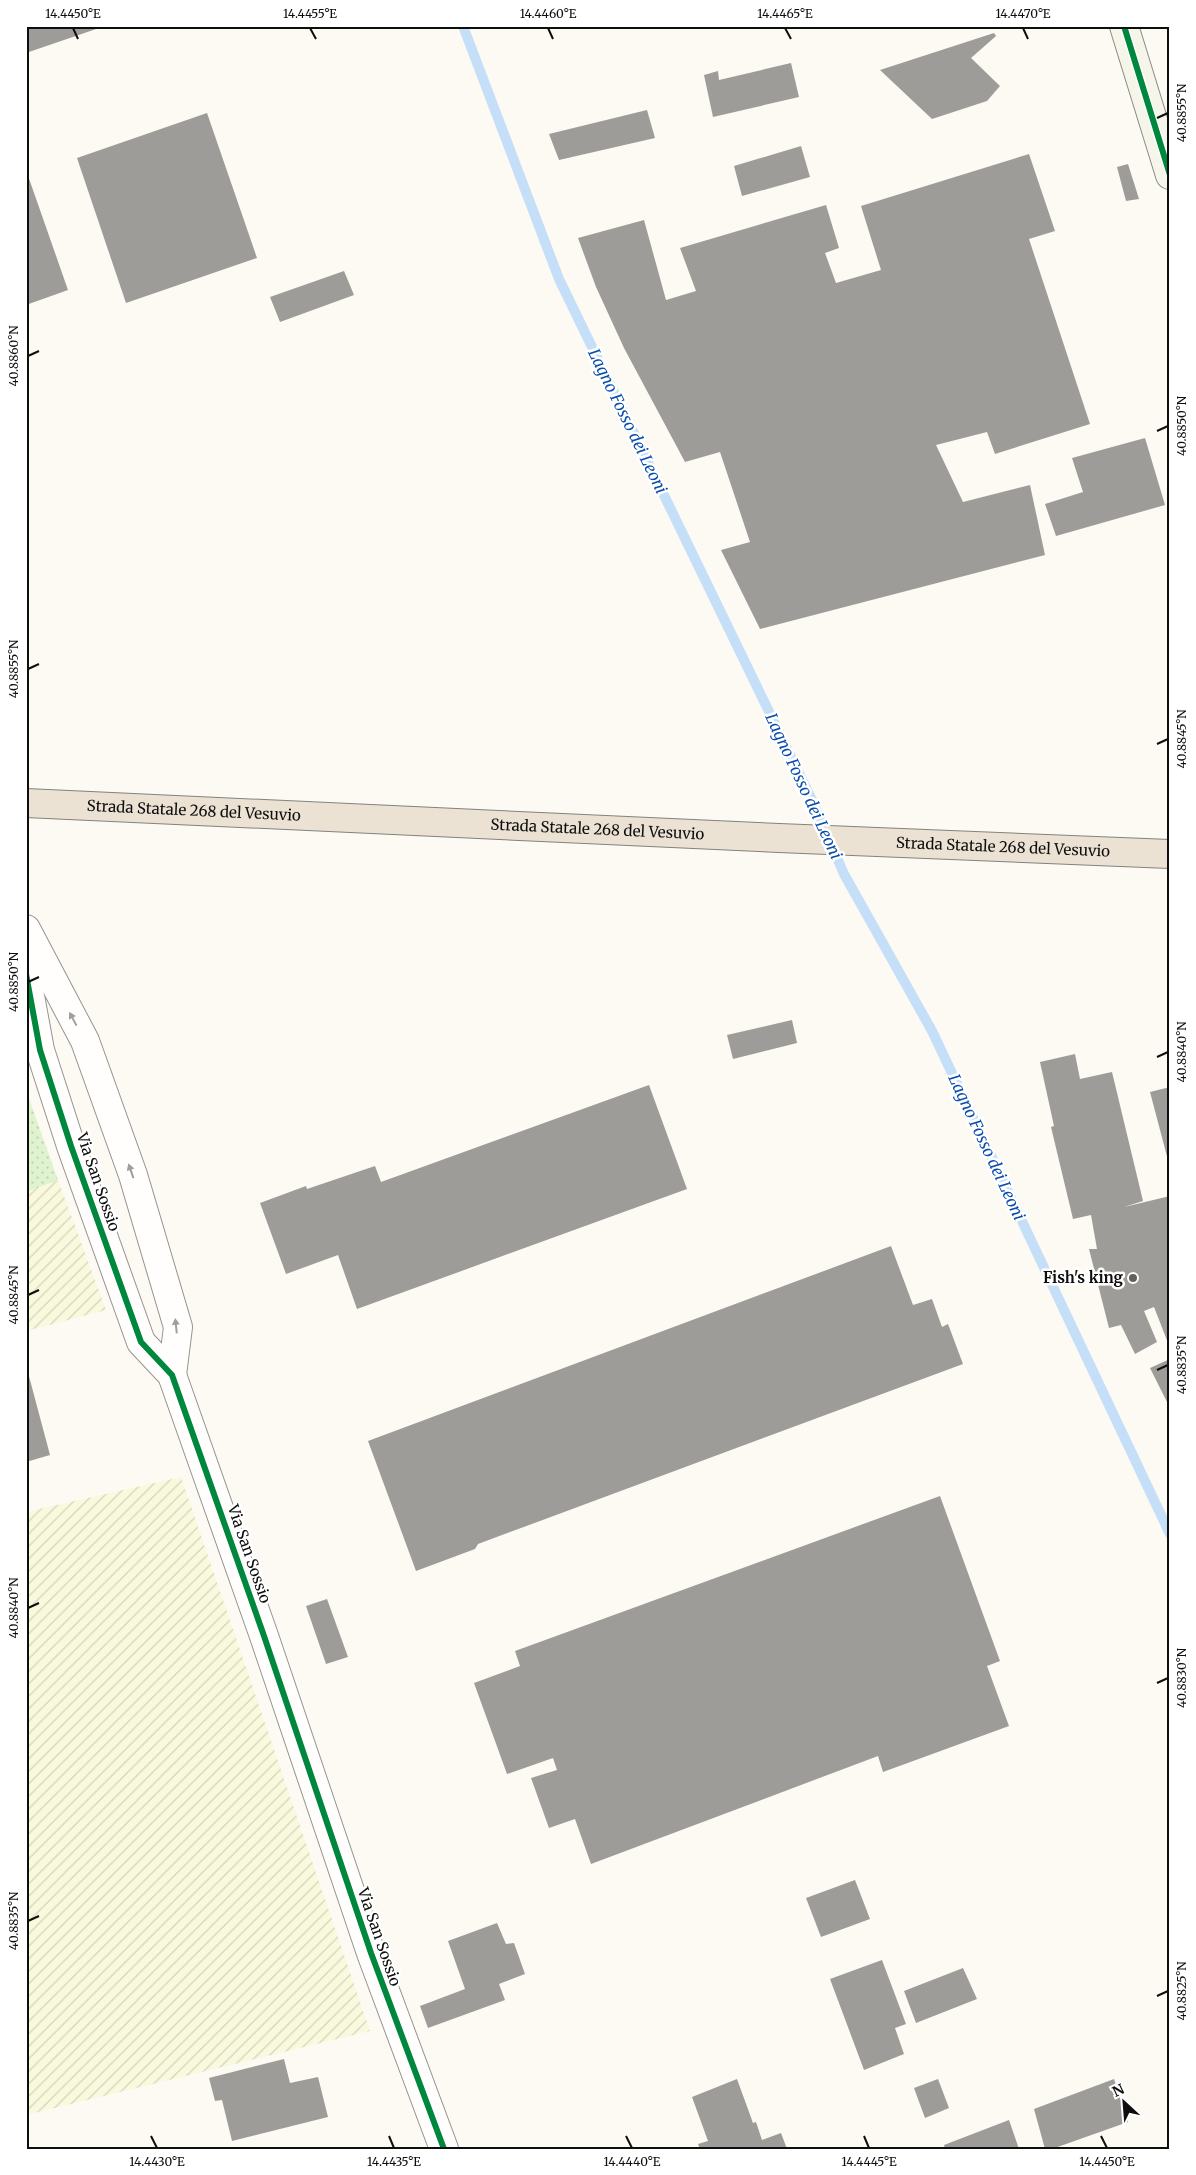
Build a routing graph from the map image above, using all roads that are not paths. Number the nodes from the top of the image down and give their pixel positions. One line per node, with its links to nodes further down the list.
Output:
1 (1124, 26): 2 (street)
2 (1170, 174)
3 (32, 803): 4 (highway, Strada Statale 268 del Vesuvio)
4 (1170, 854)
5 (26, 929): 7 (street, Via San Sossio, one-way to 5)
6 (26, 974): 7 (street, Via San Sossio)
7 (172, 1375): 8 (street, Via San Sossio)
8 (444, 2149)

